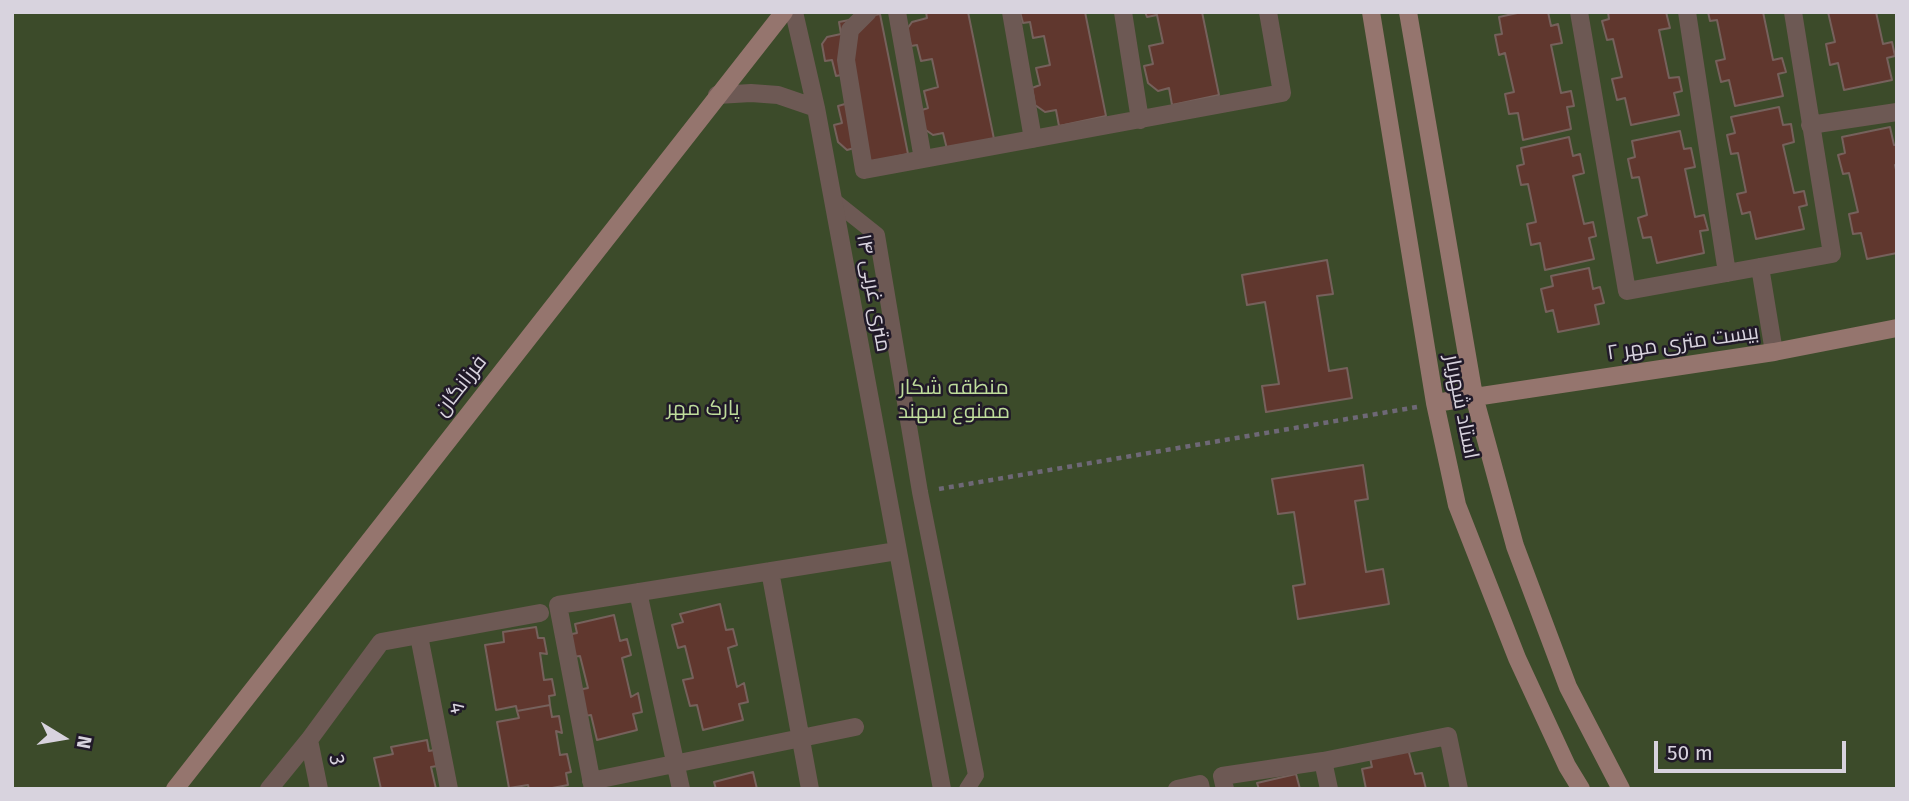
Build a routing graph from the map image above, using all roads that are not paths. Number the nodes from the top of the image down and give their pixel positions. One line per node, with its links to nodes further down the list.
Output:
1 (784, 12): 13 (main road, فرزانگان)
2 (794, 12): 14 (street, ۱۴ متری غربی)
3 (868, 12): 19 (street)
4 (897, 12): 19 (street)
5 (1011, 12): 18 (street)
6 (1123, 12): 16 (street)
7 (1268, 12): 16 (street)
8 (1371, 12): 26 (main road, استاد شهریار)
9 (1408, 12): 25 (main road, استاد شهریار)
10 (1580, 12): 22 (street)
11 (1687, 12): 22 (street)
12 (1793, 12): 17 (street)
13 (717, 95): 14 (street); 38 (main road, فرزانگان)
14 (816, 108): 20 (street, ۱۴ متری غربی)
15 (1897, 111): 17 (street)
16 (1140, 120): 18 (street)
17 (1811, 125): 21 (street)
18 (1033, 139): 19 (street)
19 (923, 159)
20 (833, 200): 27 (street, ۱۴ متری غربی); 45 (lane)
21 (1760, 267): 22 (street); 24 (street)
22 (1727, 273)
23 (1897, 328): 24 (main road, بیست متری مهر ۲)
24 (1774, 352): 25 (main road, بیست متری مهر ۲)
25 (1474, 396): 26 (main road, بیست متری مهر ۲); 52 (main road, استاد شهریار)
26 (1435, 403): 51 (main road, استاد شهریار)
27 (897, 551): 28 (street); 44 (street, ۱۴ متری غربی)
28 (770, 571): 29 (street); 33 (street)
29 (638, 592): 36 (street); 37 (street)
30 (540, 612): 31 (street)
31 (419, 636): 34 (street); 41 (street, 4)
32 (855, 727): 33 (street)
33 (801, 738): 36 (street); 43 (street)
34 (309, 740): 39 (street); 40 (street, 3)
35 (1323, 761): 48 (street); 49 (street); 50 (street)
36 (676, 764): 37 (street); 42 (street)
37 (592, 785)
38 (176, 789)
39 (269, 789)
40 (319, 789)
41 (449, 789)
42 (681, 789)
43 (810, 789)
44 (942, 789)
45 (967, 789)
46 (1177, 789): 47 (street)
47 (1201, 789)
48 (1225, 789)
49 (1329, 789)
50 (1459, 789)
51 (1581, 789)
52 (1621, 789)

